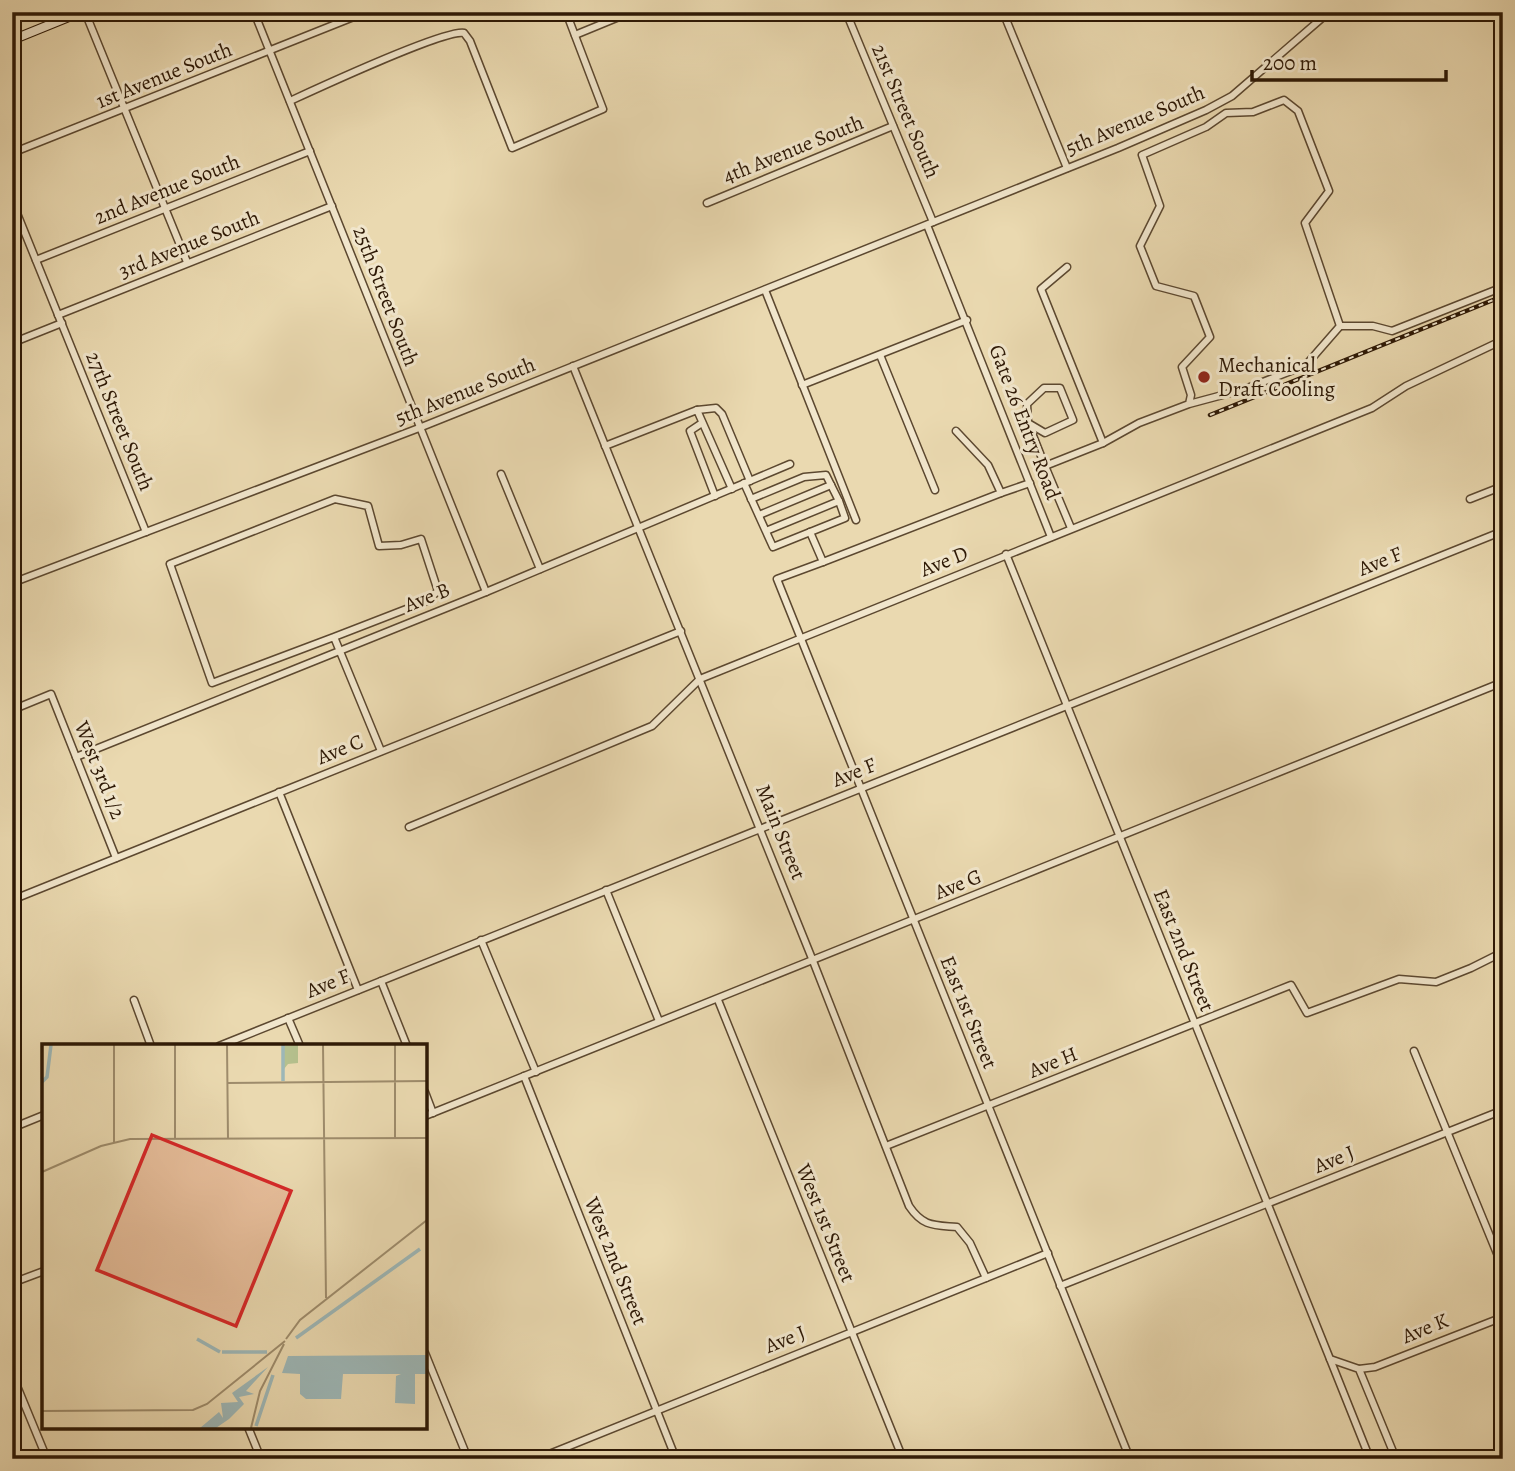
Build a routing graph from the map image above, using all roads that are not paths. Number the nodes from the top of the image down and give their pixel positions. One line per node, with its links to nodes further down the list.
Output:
1 (83, 12): 10 (main road); 13 (street)
2 (254, 12): 11 (street, 25th Street South)
3 (366, 12): 11 (street, 1st Avenue South)
4 (566, 12): 9 (street)
5 (846, 12): 14 (street, 21st Street South)
6 (1003, 12): 17 (street)
7 (1329, 12): 17 (street, 5th Avenue South)
8 (628, 13): 9 (street)
9 (575, 34): 12 (street)
10 (12, 40)
11 (270, 51): 12 (street, 25th Street South); 13 (street, 1st Avenue South)
12 (290, 101): 15 (street, 25th Street South)
13 (124, 109): 16 (street, 1st Avenue South); 21 (street)
14 (893, 126): 19 (street, 4th Avenue South); 22 (street, 21st Street South)
15 (310, 151): 20 (street, 25th Street South); 21 (street, 2nd Avenue South)
16 (12, 153)
17 (1067, 168): 22 (street, 5th Avenue South)
18 (12, 201): 23 (street)
19 (706, 203)
20 (332, 206): 24 (street, 3rd Avenue South); 41 (street, 25th Street South)
21 (165, 209): 23 (street, 2nd Avenue South); 24 (street)
22 (930, 224): 27 (street, 5th Avenue South); 29 (street, 21st Street South)
23 (36, 260): 28 (street)
24 (187, 262): 28 (street, 3rd Avenue South)
25 (1067, 267): 43 (street)
26 (1503, 287): 31 (street)
27 (765, 290): 35 (street, 5th Avenue South); 36 (street)
28 (58, 314): 30 (street, 27th Street South)
29 (967, 320): 34 (street); 49 (street, Gate 26 Entry Road)
30 (62, 323): 33 (street); 65 (street, 27th Street South)
31 (1339, 326): 37 (street); 37 (street)
32 (1503, 340): 62 (street, Ave D)
33 (12, 343)
34 (880, 355): 36 (street); 53 (street)
35 (573, 366): 41 (street, 5th Avenue South); 44 (street, Main Street)
36 (802, 385): 60 (street)
37 (1189, 404): 43 (street)
38 (697, 410): 40 (street); 44 (street); 48 (street)
39 (1028, 423): 39 (street); 46 (street)
40 (702, 424): 52 (street); 55 (street)
41 (419, 428): 65 (street, 5th Avenue South); 72 (street, 25th Street South)
42 (956, 431): 54 (street)
43 (1103, 443): 46 (street)
44 (605, 446): 61 (street, Main Street)
45 (789, 464): 48 (street, Ave B)
46 (1045, 466): 62 (street)
47 (500, 474): 70 (street)
48 (747, 482): 52 (street, Ave B); 56 (street)
49 (1030, 483): 54 (street); 67 (street, Gate 26 Entry Road)
50 (831, 485): 56 (street); 58 (street); 59 (street)
51 (1503, 486): 57 (street)
52 (732, 489): 55 (street, Ave B)
53 (935, 491)
54 (1002, 493): 69 (street)
55 (715, 496): 61 (street, Ave B)
56 (751, 499): 59 (street)
57 (1470, 499)
58 (839, 501): 63 (street); 66 (street)
59 (759, 515): 63 (street)
60 (856, 520)
61 (639, 528): 70 (street, Ave B); 73 (street, Main Street)
62 (1071, 528): 67 (street, Ave D)
63 (766, 531): 66 (street)
64 (1503, 531): 79 (street, Ave F)
65 (146, 532): 71 (street, 5th Avenue South)
66 (810, 532): 69 (street)
67 (1051, 537): 68 (street, Ave D)
68 (1006, 554): 75 (street, Ave D); 79 (street, East 2nd Street)
69 (823, 562): 75 (street, East 1st Street)
70 (540, 569): 72 (street, Ave B)
71 (12, 583)
72 (486, 592): 76 (street, Ave B)
73 (681, 631): 77 (street, Main Street); 81 (street, Ave C)
74 (334, 637): 74 (street); 76 (street)
75 (800, 638): 77 (street, Ave D); 83 (street, East 1st Street)
76 (341, 650): 81 (street); 82 (street, Ave B)
77 (700, 679): 85 (street, Ave D); 86 (street, Main Street)
78 (1503, 682): 87 (street, Ave G)
79 (1068, 705): 83 (street, Ave F); 87 (street, East 2nd Street)
80 (12, 710): 82 (street, West 3rd 1/2)
81 (381, 751): 84 (street, Ave C)
82 (76, 757): 88 (street, West 3rd 1/2)
83 (861, 788): 86 (street, Ave F); 91 (street, East 1st Street)
84 (279, 792): 88 (street, Ave C); 96 (street)
85 (409, 827)
86 (760, 828): 89 (street, Ave F); 94 (street, Main Street)
87 (1121, 836): 91 (street, Ave G); 101 (street, East 2nd Street)
88 (117, 858): 90 (street, Ave C)
89 (606, 890): 92 (street, Ave F); 100 (street)
90 (12, 900)
91 (913, 920): 94 (street, Ave G); 110 (street, East 1st Street)
92 (481, 940): 95 (street, Ave F); 107 (street)
93 (1503, 952): 101 (street, Ave H)
94 (813, 961): 98 (street, Ave G); 117 (street, Main Street)
95 (381, 981): 96 (street, Ave F); 105 (street)
96 (358, 990): 99 (street, Ave F)
97 (134, 1000): 102 (street)
98 (718, 1000): 100 (street, Ave G); 126 (street, West 1st Street)
99 (288, 1018): 103 (street, Ave F); 104 (street)
100 (659, 1021): 107 (street, Ave G)
101 (1194, 1023): 110 (street, Ave H); 118 (street, East 2nd Street)
102 (150, 1044)
103 (224, 1044)
104 (299, 1044)
105 (406, 1044)
106 (1414, 1051): 116 (street)
107 (536, 1072): 108 (street, Ave G)
108 (524, 1076): 112 (street, Ave G); 131 (street, West 2nd Street)
109 (427, 1097): 112 (street)
110 (989, 1107): 117 (street, Ave H); 119 (street, East 1st Street)
111 (1503, 1110): 116 (street, Ave J)
112 (433, 1113): 113 (street, Ave G)
113 (427, 1115)
114 (42, 1116): 115 (street)
115 (12, 1128)
116 (1447, 1132): 118 (street, Ave J); 120 (street)
117 (886, 1146): 122 (street, Main Street)
118 (1268, 1204): 124 (street, Ave J); 128 (street, East 2nd Street)
119 (1048, 1253): 122 (street, Ave J); 124 (street, East 1st Street)
120 (1503, 1268)
121 (42, 1272): 123 (street)
122 (986, 1278): 126 (street, Ave J)
123 (12, 1283)
124 (1060, 1286): 139 (street, East 1st Street)
125 (1503, 1317): 129 (street, Ave K)
126 (851, 1332): 131 (street, Ave J); 138 (street, West 1st Street)
127 (427, 1358): 135 (street)
128 (1330, 1359): 129 (street); 140 (street, East 2nd Street)
129 (1359, 1370): 141 (street)
130 (12, 1374): 133 (street)
131 (656, 1410): 136 (street, Ave J); 137 (street, West 2nd Street)
132 (249, 1429): 134 (street)
133 (47, 1459)
134 (261, 1459)
135 (468, 1459)
136 (537, 1459)
137 (676, 1459)
138 (903, 1459)
139 (1130, 1459)
140 (1370, 1459)
141 (1396, 1459)

